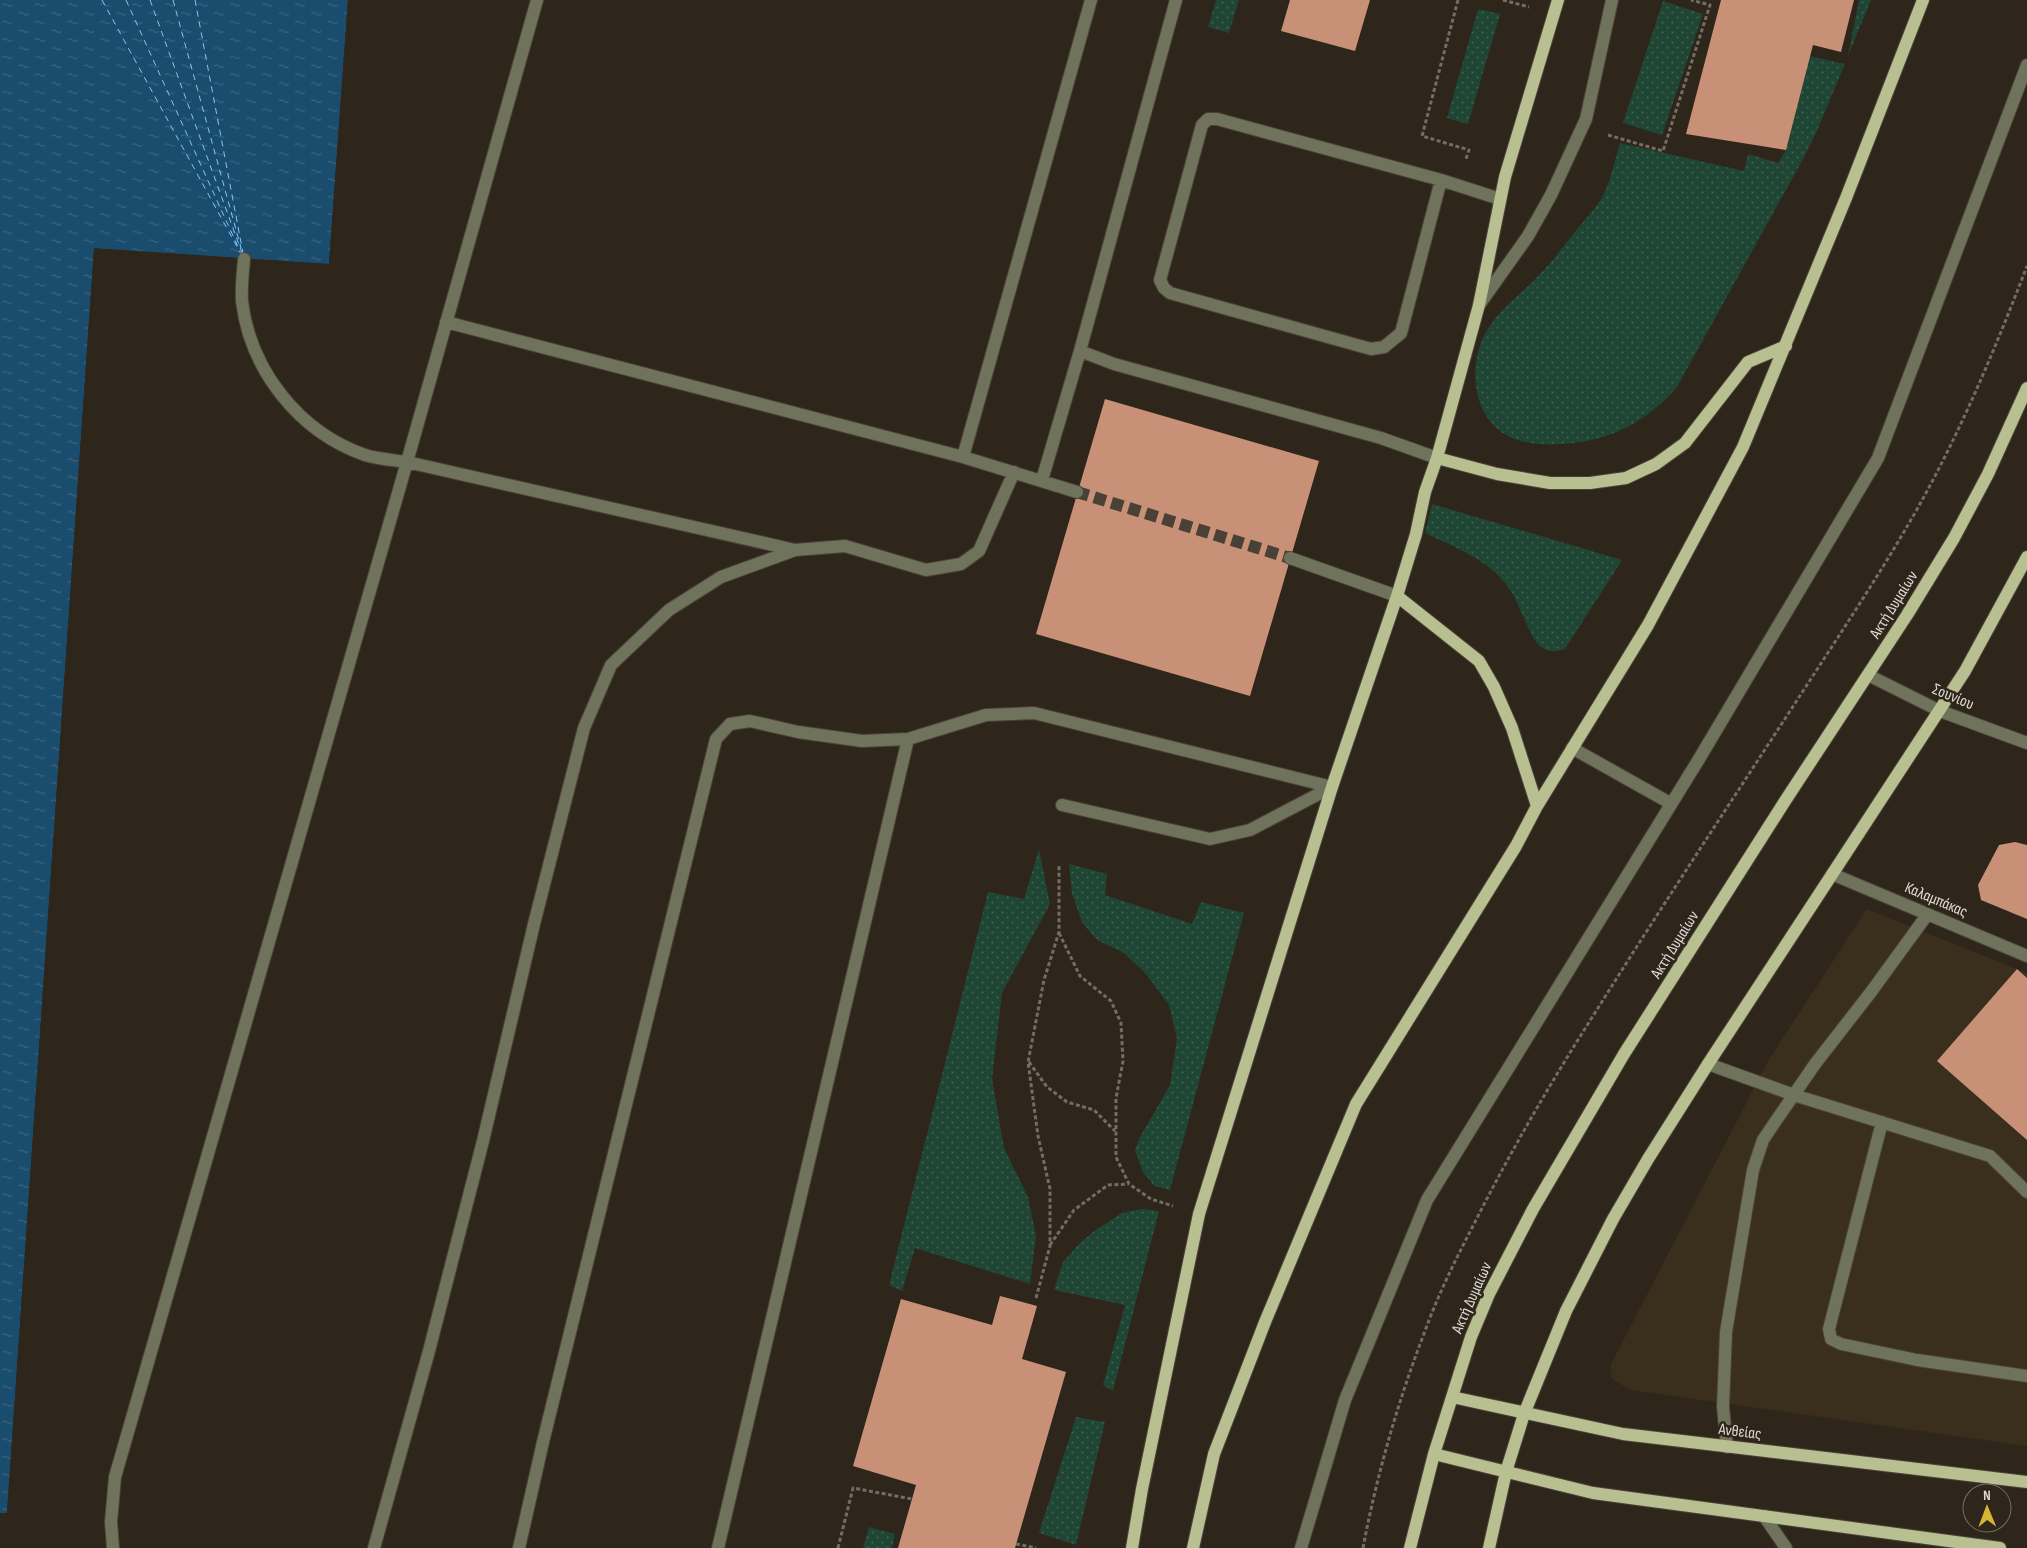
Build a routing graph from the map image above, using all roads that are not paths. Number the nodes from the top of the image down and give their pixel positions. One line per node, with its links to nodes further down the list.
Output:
1 (537, 0): 12 (street)
2 (1092, 0): 16 (street)
3 (1176, 0): 14 (street)
4 (1558, 0): 9 (main road)
5 (1612, 0): 11 (street)
6 (1924, 0): 13 (main road)
7 (2027, 65): 32 (street)
8 (1442, 180): 8 (street); 9 (street)
9 (1500, 199): 11 (main road)
10 (244, 259): 18 (street)
11 (1479, 305): 17 (main road)
12 (446, 322): 16 (street); 18 (street)
13 (1786, 346): 17 (main road); 30 (main road)
14 (1080, 352): 17 (street); 20 (street)
15 (2027, 388): 26 (main road, Ακτή Δυμαίων)
16 (964, 457): 19 (street)
17 (1437, 458): 25 (main road)
18 (406, 462): 22 (street); 50 (street)
19 (1014, 472): 20 (street); 22 (street)
20 (1042, 480): 21 (street)
21 (1077, 492)
22 (796, 550): 51 (street)
23 (2027, 556): 27 (main road)
24 (1290, 558): 25 (street)
25 (1397, 596): 31 (main road); 34 (main road)
26 (1868, 675): 27 (street, Σουνίου); 43 (main road, Ακτή Δυμαίων)
27 (1940, 711): 29 (street, Σουνίου); 35 (main road)
28 (908, 739): 31 (street); 52 (street); 53 (street)
29 (2027, 743)
30 (1572, 748): 32 (street); 34 (main road)
31 (1332, 787): 33 (street); 54 (main road)
32 (1670, 803): 56 (street)
33 (1062, 805)
34 (1537, 806): 55 (main road)
35 (1832, 874): 36 (street, Καλαμπάκας); 38 (main road)
36 (1927, 915): 37 (street, Καλαμπάκας); 39 (street)
37 (2027, 956)
38 (1708, 1064): 39 (street); 44 (main road)
39 (1794, 1095): 40 (street); 45 (street)
40 (1882, 1122): 41 (street); 42 (street)
41 (2027, 1192)
42 (2027, 1376)
43 (1452, 1397): 44 (main road, Ανθείας); 46 (main road, Ακτή Δυμαίων)
44 (1524, 1414): 45 (main road, Ανθείας); 47 (main road)
45 (1726, 1447): 48 (main road, Ανθείας)
46 (1434, 1454): 47 (main road); 57 (main road, Ακτή Δυμαίων)
47 (1506, 1472): 49 (main road); 58 (main road)
48 (2027, 1482)
49 (1764, 1516): 59 (street); 60 (main road)
50 (113, 1548)
51 (374, 1548)
52 (519, 1548)
53 (718, 1548)
54 (1132, 1548)
55 (1193, 1548)
56 (1302, 1548)
57 (1410, 1548)
58 (1489, 1548)
59 (1786, 1548)
60 (2000, 1548)

